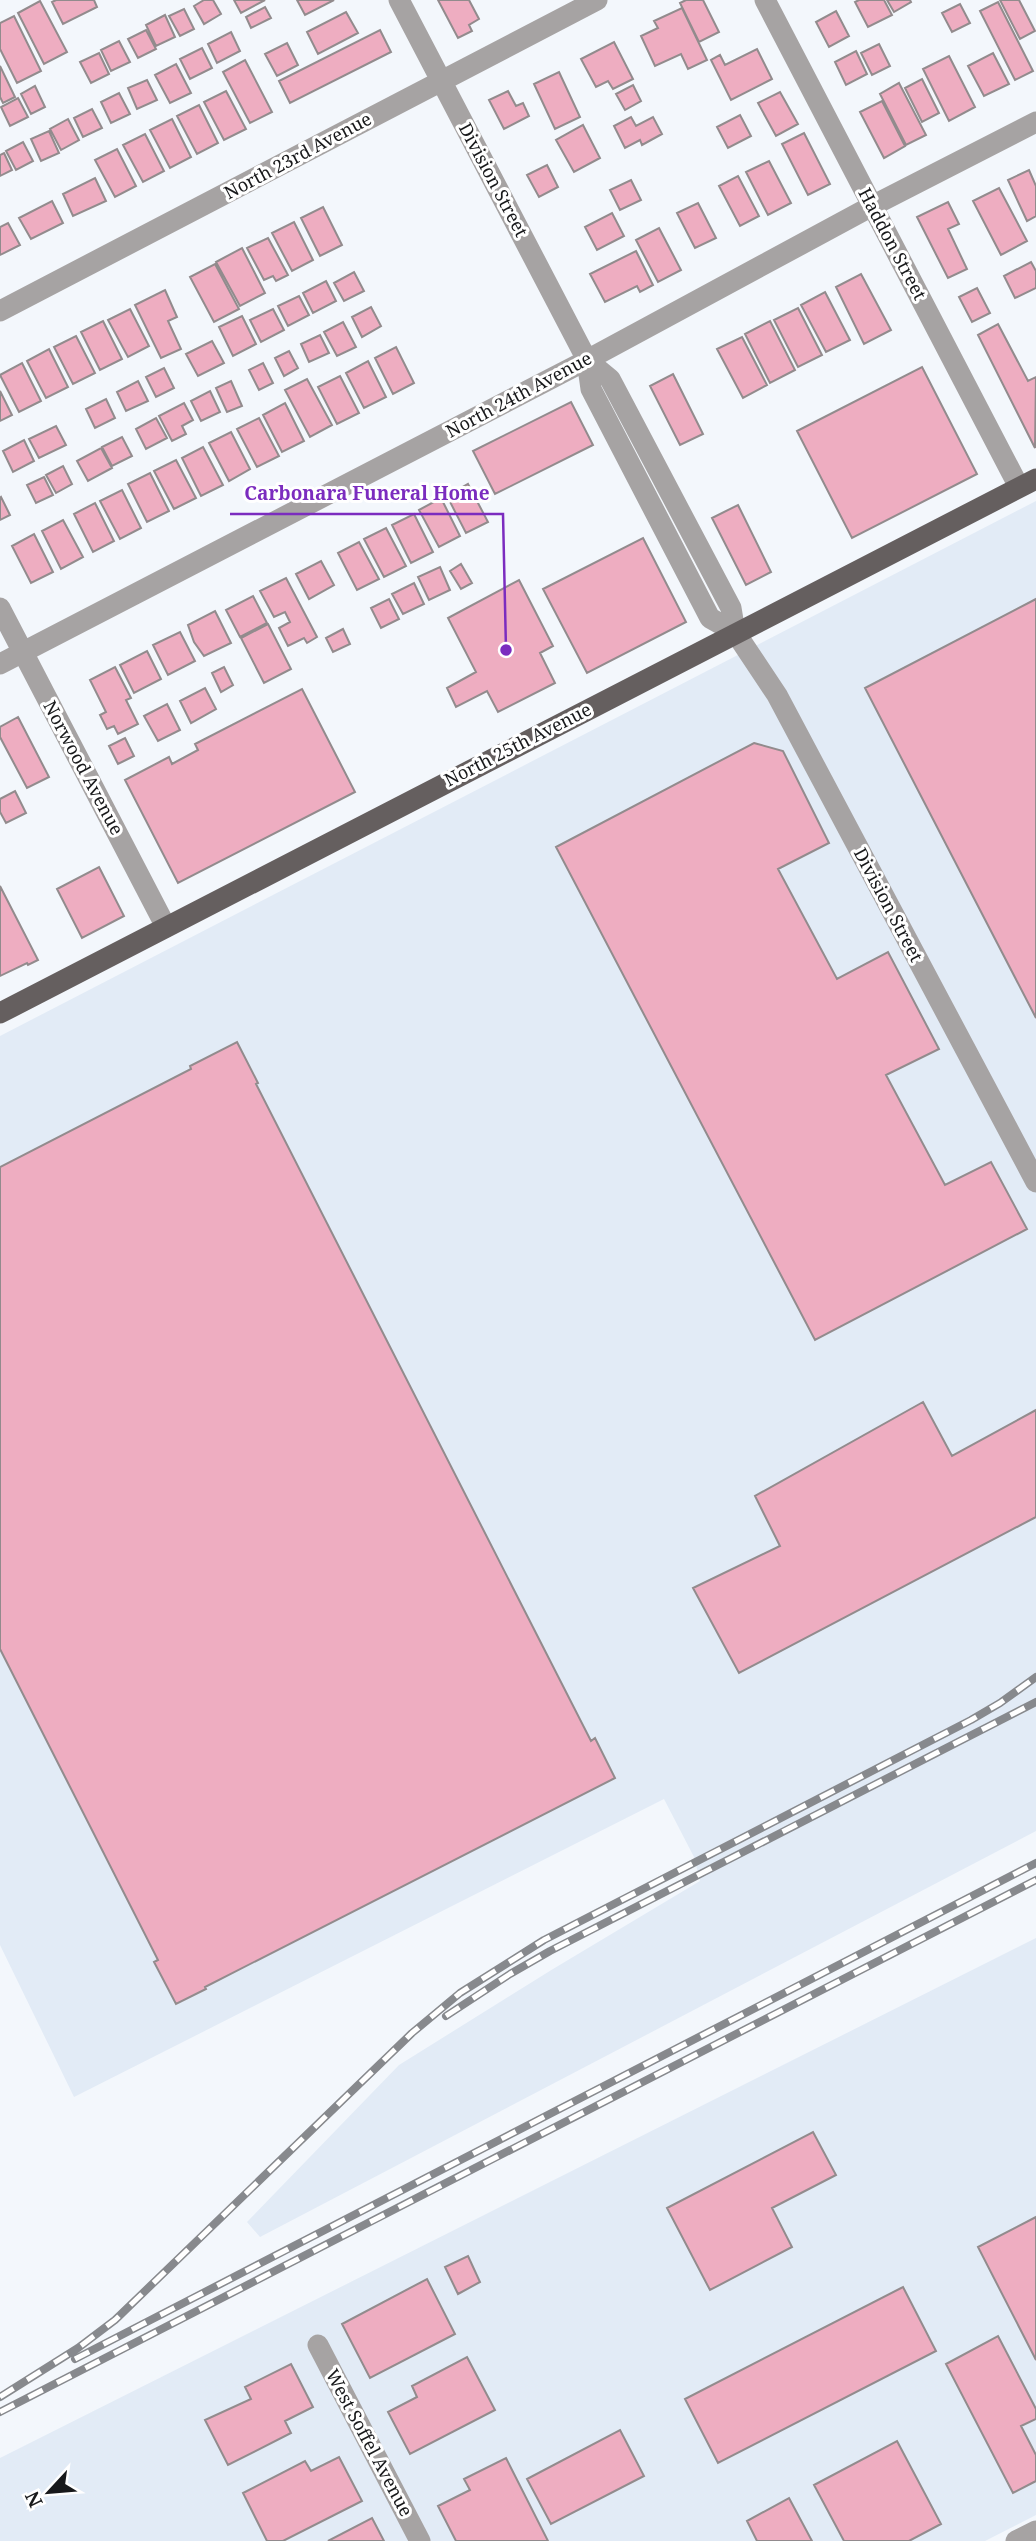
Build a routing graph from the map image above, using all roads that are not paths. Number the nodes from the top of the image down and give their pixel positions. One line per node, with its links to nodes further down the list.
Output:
1 (399, 0): 4 (street, Division Street)
2 (597, 0): 4 (street, North 23rd Avenue)
3 (765, 0): 6 (street, Haddon Street)
4 (442, 81): 7 (street, North 23rd Avenue); 8 (street, Division Street)
5 (1036, 122): 6 (street, North 24th Avenue)
6 (872, 206): 8 (street, North 24th Avenue); 9 (street, Haddon Street)
7 (0, 311)
8 (587, 360): 11 (street, Division Street); 12 (street, North 24th Avenue)
9 (1028, 483): 11 (main road, North 25th Avenue)
10 (0, 608): 12 (street, Norwood Avenue)
11 (735, 632): 14 (main road, North 25th Avenue); 16 (street, Division Street)
12 (23, 652): 13 (street, North 24th Avenue); 14 (street, Norwood Avenue)
13 (0, 664)
14 (166, 927): 15 (main road, North 25th Avenue)
15 (0, 1013)
16 (1036, 1182)
17 (318, 2345): 19 (street, West Soffel Avenue)
18 (1036, 2531): 20 (street)
19 (420, 2541)
20 (1016, 2541)

